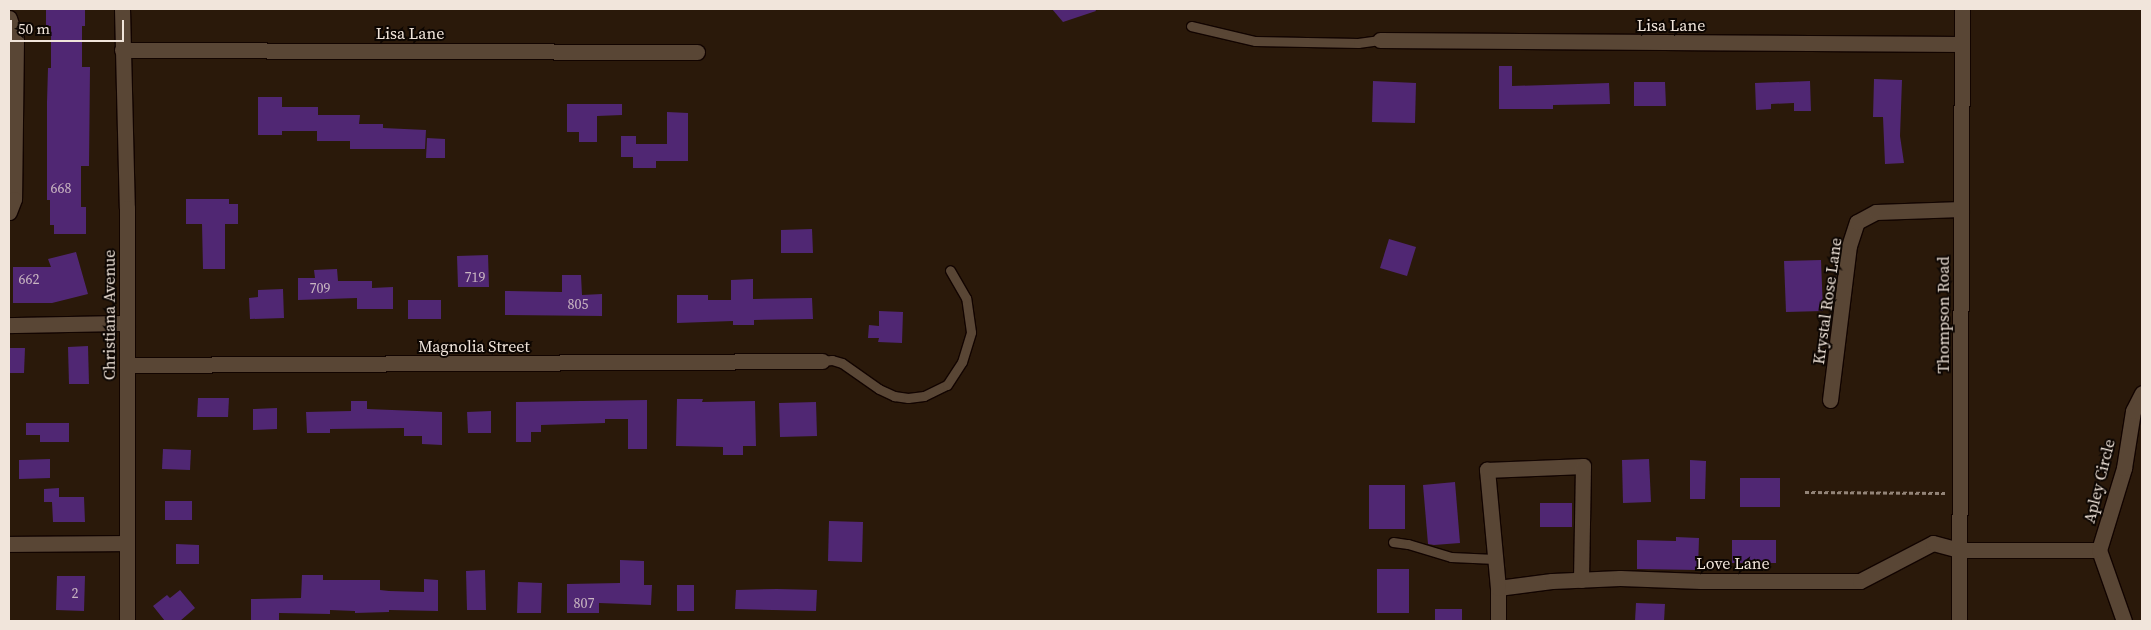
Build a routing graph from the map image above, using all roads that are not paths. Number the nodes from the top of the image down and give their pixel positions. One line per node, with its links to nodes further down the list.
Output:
1 (122, 9): 7 (street, Christiana Avenue)
2 (1962, 9): 6 (street, Thompson Road)
3 (9, 18): 10 (street)
4 (1190, 26): 5 (lane)
5 (1380, 40): 6 (street, Lisa Lane)
6 (1962, 44): 9 (street, Thompson Road)
7 (122, 50): 8 (street, Lisa Lane); 12 (street, Christiana Avenue)
8 (697, 52)
9 (1961, 209): 17 (street, Krystal Rose Lane); 21 (street, Thompson Road)
10 (9, 212)
11 (950, 270): 14 (lane)
12 (127, 323): 13 (street); 15 (street, Christiana Avenue)
13 (9, 325)
14 (822, 361): 15 (street, Magnolia Street)
15 (127, 365): 19 (street, Christiana Avenue)
16 (2142, 393): 22 (street, Apley Circle)
17 (1830, 400)
18 (1393, 542): 23 (lane)
19 (126, 543): 20 (street); 26 (street, Christiana Avenue)
20 (9, 544)
21 (1959, 550): 22 (street); 24 (street, Love Lane); 28 (street, Thompson Road)
22 (2099, 550): 29 (street)
23 (1495, 559): 24 (street); 25 (street)
24 (1581, 580): 25 (street, Love Lane)
25 (1498, 588): 27 (street)
26 (127, 621)
27 (1498, 621)
28 (1959, 621)
29 (2124, 621)

